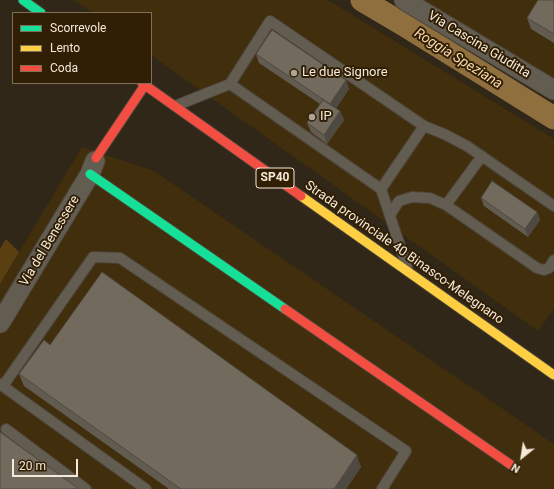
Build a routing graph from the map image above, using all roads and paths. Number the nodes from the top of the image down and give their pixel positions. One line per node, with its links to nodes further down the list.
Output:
1 (23, 0): 3 (main road)
2 (404, 0): 6 (street, Via Cascina Giuditta)
3 (40, 12)
4 (143, 84): 7 (main road, Strada provinciale 40 Binasco-Melegnano / SP40); 10 (main road)
5 (230, 84): 7 (lane); 8 (lane); 11 (lane)
6 (554, 90)
7 (175, 106): 16 (main road, Strada provinciale 40 Binasco-Melegnano / SP40)
8 (424, 126): 9 (lane); 11 (lane)
9 (482, 156): 12 (lane); 13 (lane)
10 (93, 166): 17 (street, Via del Benessere); 21 (main road)
11 (381, 188): 14 (lane)
12 (446, 205): 14 (lane); 15 (lane)
13 (554, 206)
14 (390, 215): 16 (lane)
15 (554, 260)
16 (409, 272): 18 (main road, Strada provinciale 40 Binasco-Melegnano / SP40)
17 (0, 323)
18 (554, 375)
19 (2, 385): 23 (lane); 24 (lane)
20 (6, 430): 22 (lane)
21 (514, 467)
22 (86, 489)
23 (146, 489)
24 (382, 489)

